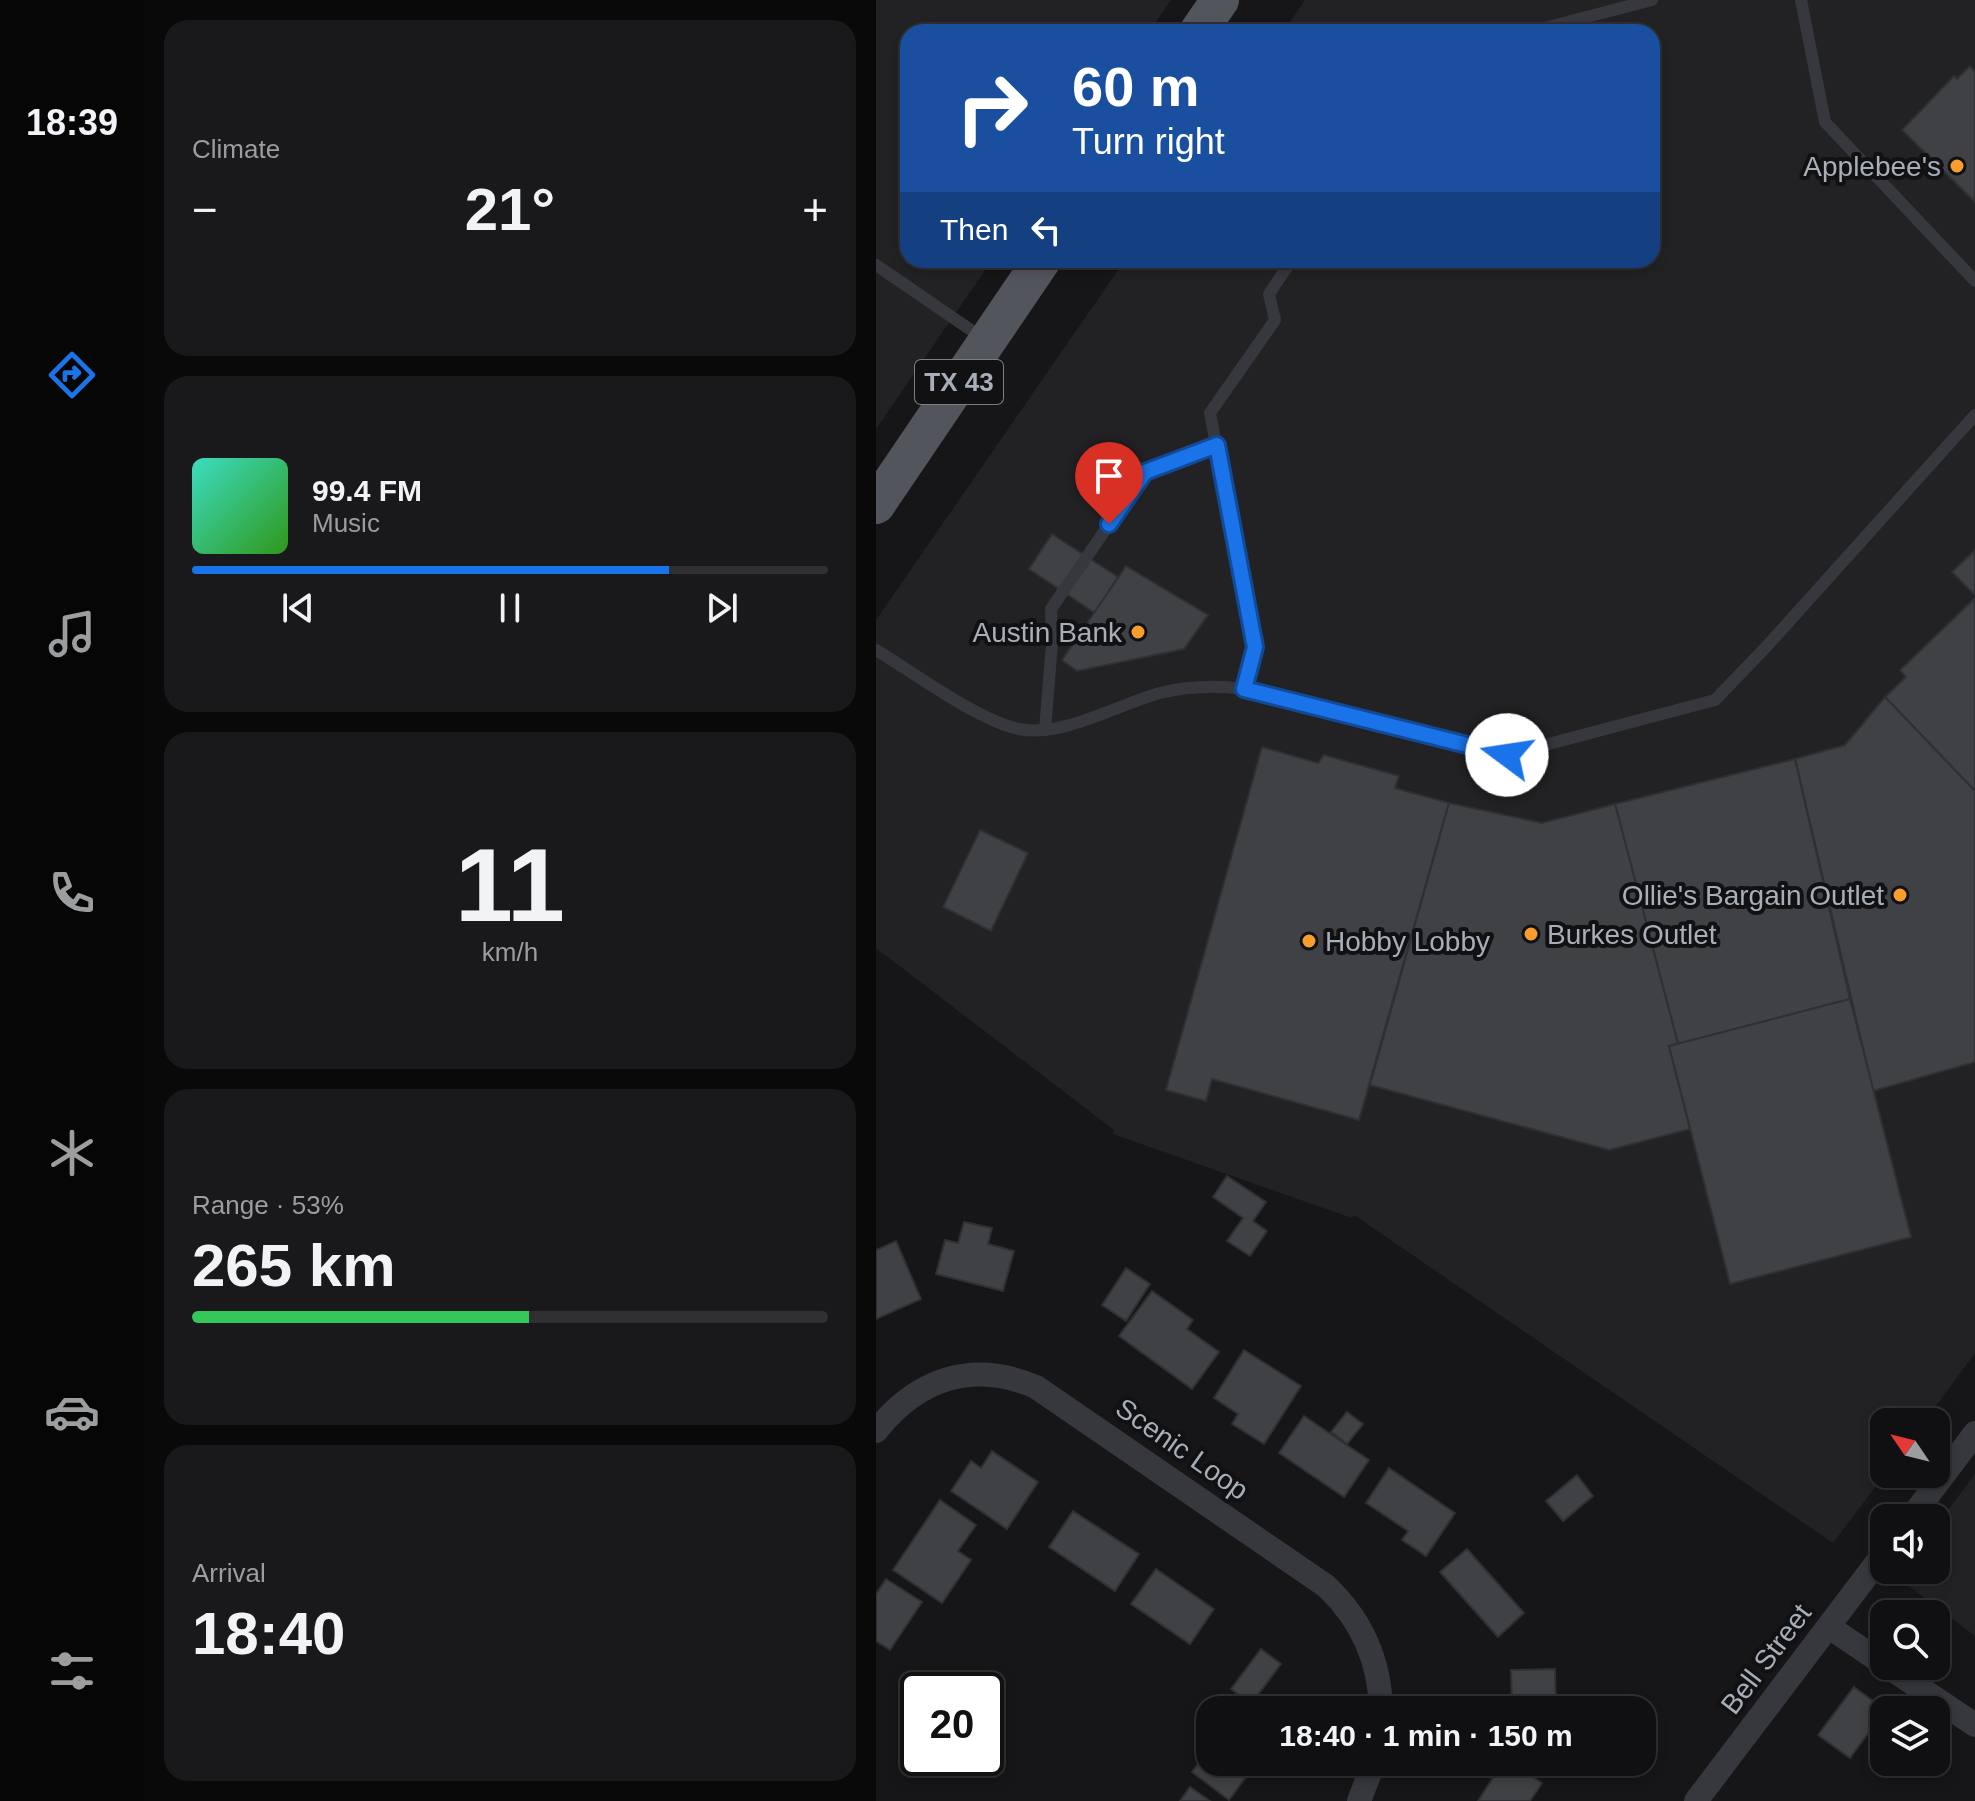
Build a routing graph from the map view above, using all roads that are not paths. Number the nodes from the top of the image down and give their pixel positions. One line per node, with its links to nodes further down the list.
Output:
1 (1220, 0): 4 (main road)
2 (1652, 0): 5 (lane)
3 (1801, 0): 9 (lane)
4 (1204, 24)
5 (1560, 24)
6 (876, 265): 10 (lane)
7 (1037, 268): 10 (main road, TX 43)
8 (1287, 268): 12 (lane)
9 (1975, 281)
10 (987, 341): 13 (main road, TX 43)
11 (1975, 415): 15 (lane)
12 (1217, 445): 15 (lane); 16 (lane)
13 (876, 505)
14 (876, 650): 16 (lane)
15 (1244, 689): 16 (lane)
16 (1045, 730)
17 (876, 1431): 24 (street, Scenic Loop)
18 (1975, 1433): 19 (street)
19 (1922, 1504)
20 (1870, 1572): 21 (street, Bell Street)
21 (1829, 1627): 22 (street); 28 (street, Bell Street)
22 (1870, 1654)
23 (1908, 1680): 25 (street)
24 (1379, 1696)
25 (1975, 1725)
26 (1369, 1776): 27 (street)
27 (1359, 1801)
28 (1696, 1801)

